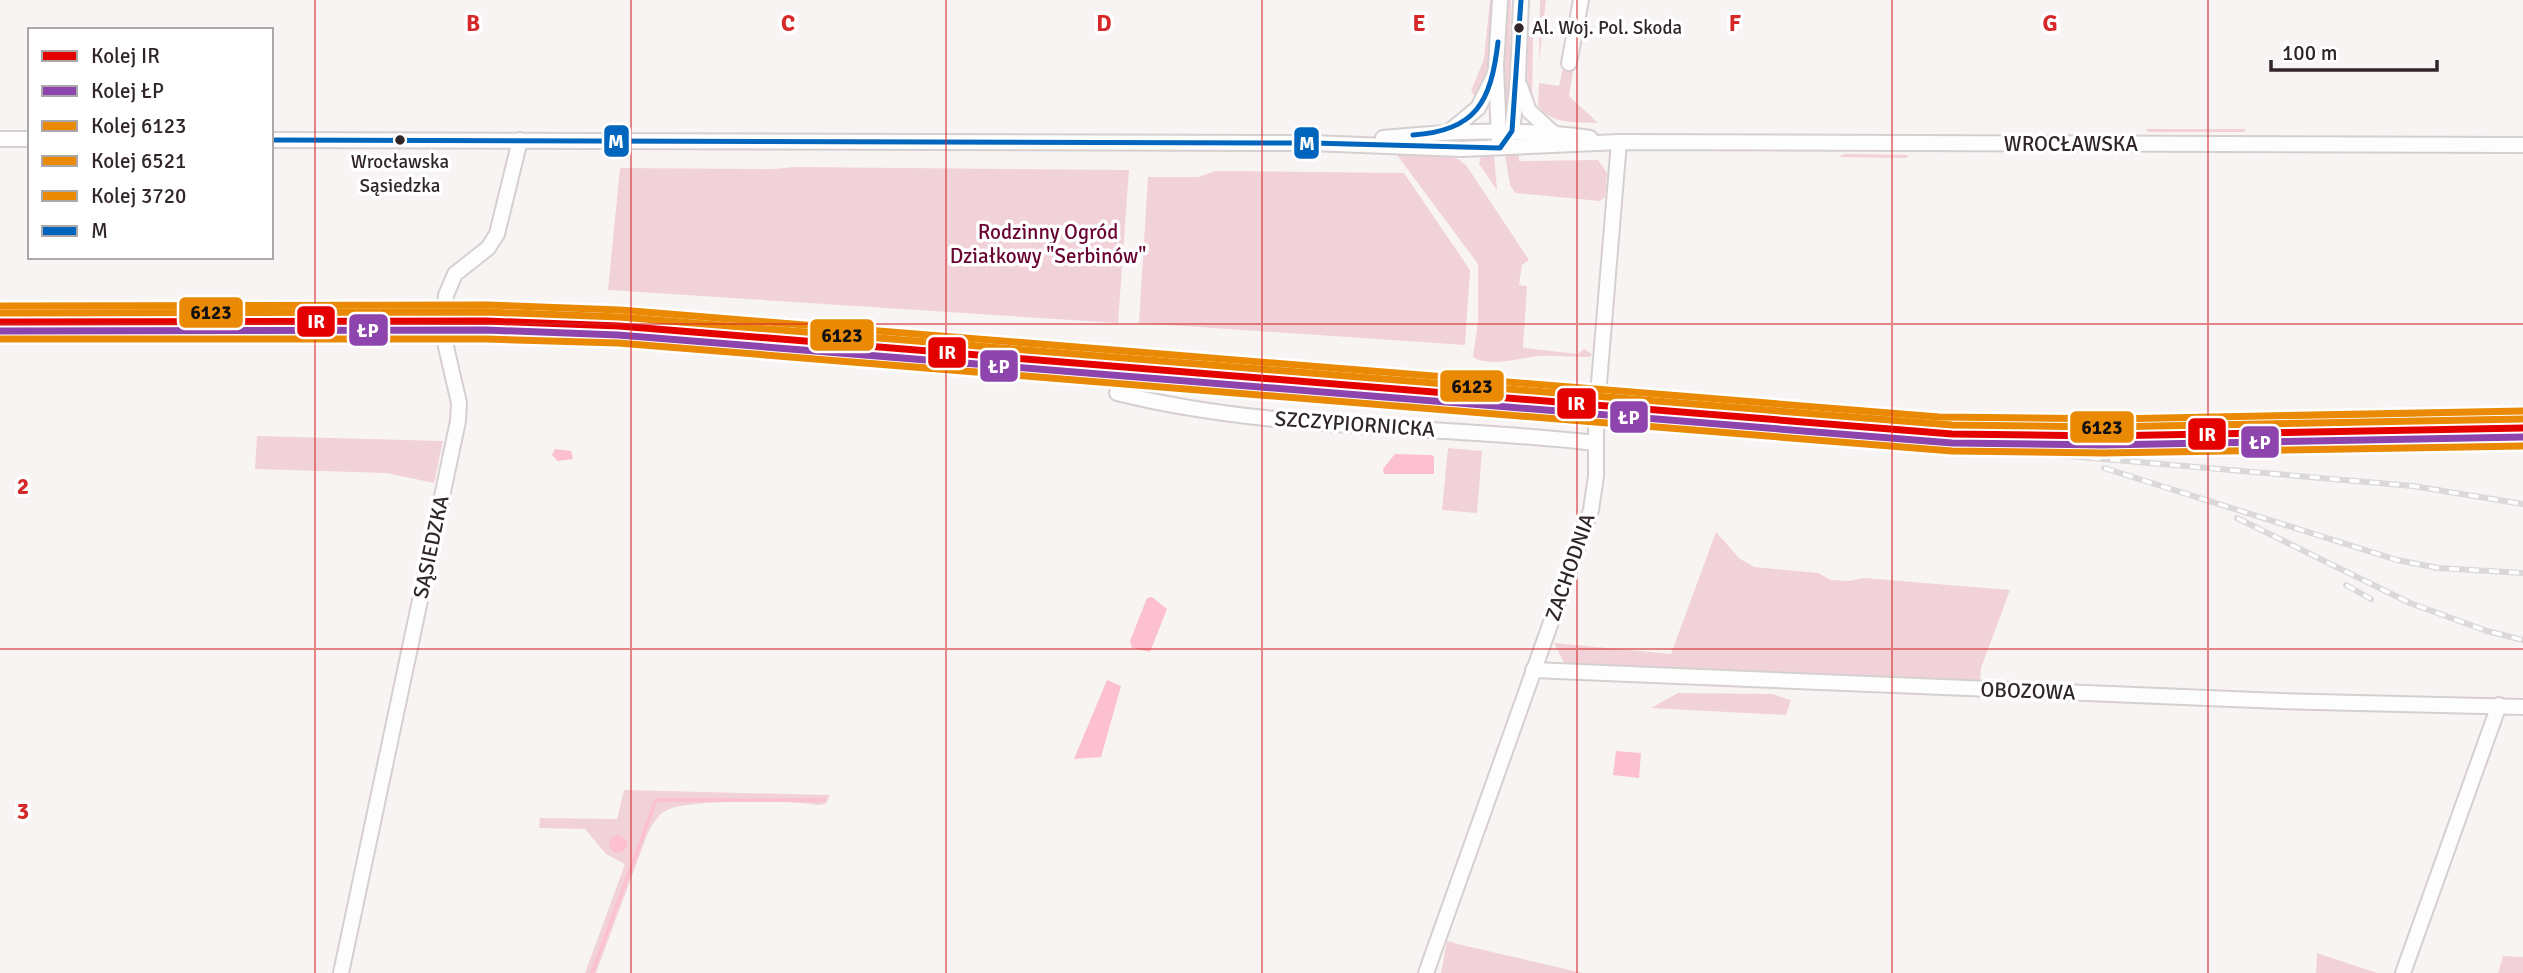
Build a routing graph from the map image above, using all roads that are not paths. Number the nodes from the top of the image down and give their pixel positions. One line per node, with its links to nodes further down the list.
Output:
1 (1500, 0): 5 (street)
2 (1521, 0): 6 (street)
3 (1581, 0): 4 (street)
4 (1569, 63)
5 (1496, 66): 7 (street); 8 (street)
6 (1518, 79): 8 (street); 9 (street)
7 (1449, 131): 8 (street, WROCŁAWSKA); 15 (street, WROCŁAWSKA)
8 (1505, 131): 9 (street, WROCŁAWSKA); 17 (street)
9 (1552, 132): 14 (street, WROCŁAWSKA)
10 (0, 139): 11 (street)
11 (28, 139)
12 (273, 140): 13 (street, WROCŁAWSKA)
13 (520, 140): 15 (street, WROCŁAWSKA); 23 (street, SĄSIEDZKA)
14 (1619, 142): 16 (street, WROCŁAWSKA); 17 (street, WROCŁAWSKA); 19 (street, ZACHODNIA)
15 (1335, 143): 17 (street, WROCŁAWSKA)
16 (2523, 145)
17 (1500, 148)
18 (1117, 393): 19 (street, SZCZYPIORNICKA)
19 (1595, 443): 20 (street, ZACHODNIA)
20 (1533, 670): 21 (street, OBOZOWA); 24 (street, ZACHODNIA)
21 (2499, 705): 22 (street, OBOZOWA); 25 (street)
22 (2523, 707)
23 (341, 973)
24 (1426, 973)
25 (2403, 973)

